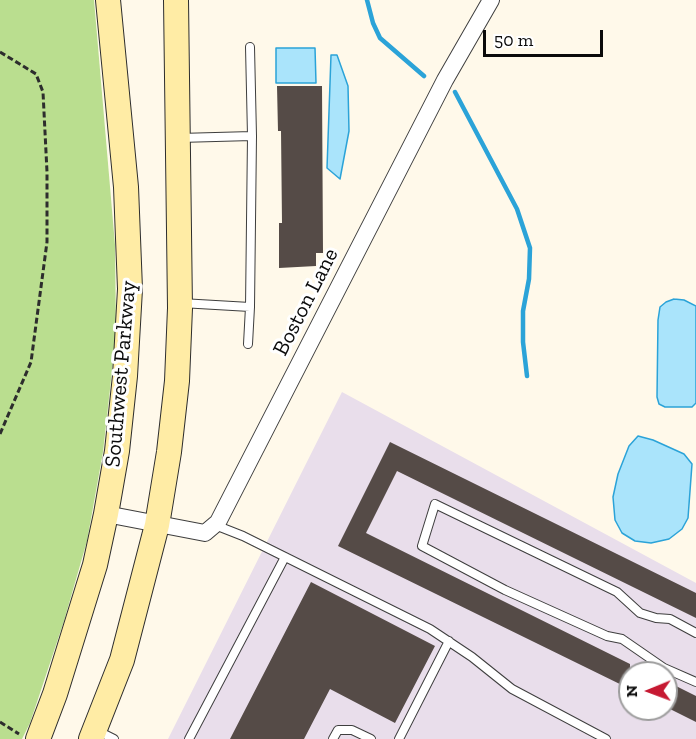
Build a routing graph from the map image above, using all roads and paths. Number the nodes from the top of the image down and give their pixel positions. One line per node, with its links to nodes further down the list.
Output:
1 (108, 0): 12 (main road, Southwest Parkway)
2 (176, 0): 7 (main road)
3 (491, 0): 14 (street, Boston Lane)
4 (250, 46): 6 (lane)
5 (0, 52): 11 (path)
6 (252, 136): 7 (lane); 9 (lane)
7 (178, 138): 8 (main road)
8 (180, 302): 9 (lane); 13 (main road)
9 (249, 308): 10 (lane)
10 (248, 344)
11 (0, 434)
12 (106, 514): 13 (street); 21 (main road, Southwest Parkway)
13 (157, 525): 14 (street); 20 (main road)
14 (214, 525): 15 (lane)
15 (285, 557): 17 (lane); 22 (lane)
16 (696, 633): 18 (lane)
17 (448, 642): 25 (lane); 26 (lane)
18 (696, 682)
19 (0, 722): 21 (path)
20 (100, 736)
21 (29, 737)
22 (189, 739)
23 (333, 739): 24 (lane)
24 (370, 739)
25 (399, 739)
26 (606, 739)

